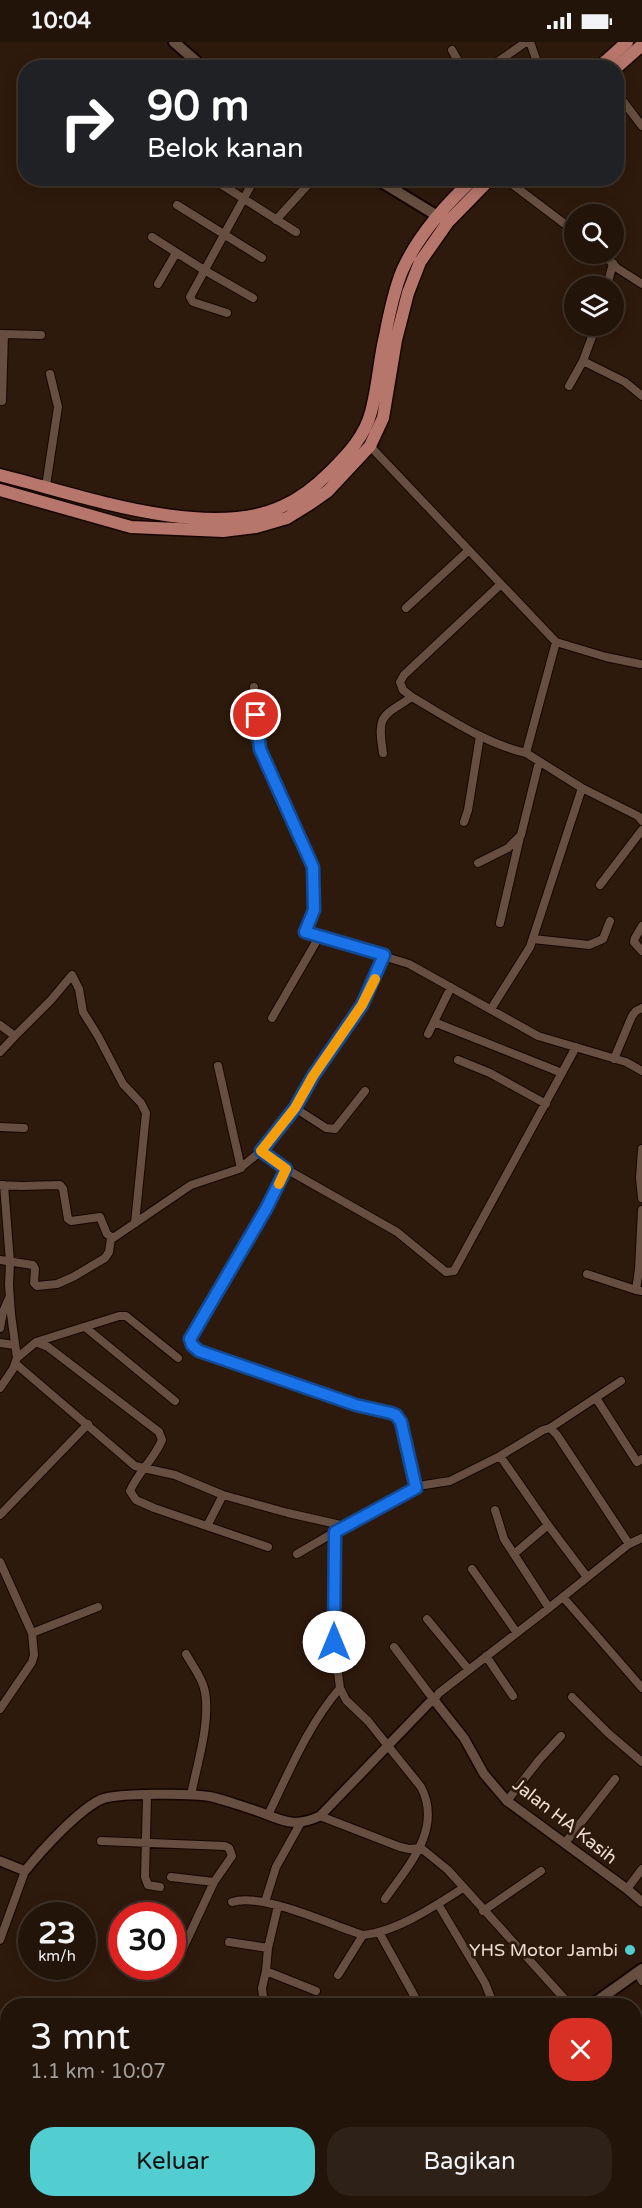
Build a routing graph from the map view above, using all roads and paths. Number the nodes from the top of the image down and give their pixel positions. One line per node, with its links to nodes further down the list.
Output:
1 (165, 42): 7 (main road)
2 (174, 42): 8 (main road)
3 (528, 42): 10 (street); 11 (street)
4 (627, 42): 12 (main road)
5 (642, 45): 13 (main road)
6 (452, 50): 9 (street)
7 (184, 60)
8 (195, 60)
9 (458, 60)
10 (501, 60)
11 (537, 60)
12 (607, 60)
13 (624, 61)
14 (624, 102): 15 (street)
15 (642, 126)
16 (224, 186): 24 (street)
17 (250, 186): 24 (street)
18 (307, 186): 27 (street)
19 (390, 186): 26 (main road)
20 (400, 186): 26 (main road)
21 (468, 186): 26 (main road)
22 (481, 186): 26 (main road)
23 (515, 186): 28 (street)
24 (243, 198): 27 (street); 30 (street)
25 (177, 205): 30 (street)
26 (445, 216): 48 (main road); 50 (main road)
27 (276, 220): 29 (street)
28 (564, 223)
29 (296, 232)
30 (223, 234): 33 (street); 35 (street)
31 (152, 237): 32 (street)
32 (176, 253): 35 (street); 36 (street)
33 (262, 258)
34 (614, 264): 37 (street)
35 (204, 270): 38 (street); 39 (street)
36 (158, 284)
37 (642, 284)
38 (253, 298)
39 (227, 313)
40 (2, 334): 41 (street); 47 (street)
41 (41, 335)
42 (592, 336): 43 (street)
43 (583, 361): 45 (street); 46 (street)
44 (50, 374): 50 (street)
45 (569, 386)
46 (642, 396)
47 (2, 401)
48 (370, 446): 51 (main road); 52 (street)
49 (0, 475): 50 (main road)
50 (46, 486)
51 (0, 490)
52 (468, 550): 53 (street); 54 (street)
53 (501, 584): 55 (street); 58 (street)
54 (406, 608)
55 (556, 642): 56 (street); 61 (street)
56 (640, 664)
57 (254, 687): 73 (street)
58 (412, 697): 59 (street); 60 (street)
59 (480, 736): 61 (street); 65 (street)
60 (382, 753)
61 (526, 753): 62 (street)
62 (540, 762): 63 (street); 67 (street)
63 (582, 788): 64 (street); 74 (street)
64 (641, 815)
65 (464, 822)
66 (642, 830): 69 (street)
67 (520, 835): 68 (street); 71 (street)
68 (478, 863)
69 (600, 885)
70 (610, 921): 74 (street)
71 (500, 923)
72 (642, 926): 75 (street)
73 (318, 937): 76 (street); 80 (street)
74 (533, 939): 79 (street)
75 (642, 951)
76 (384, 955): 77 (street); 94 (street)
77 (450, 987): 79 (street); 81 (street)
78 (642, 1008): 87 (street)
79 (491, 1009): 85 (street)
80 (272, 1018)
81 (434, 1022): 83 (street); 91 (street)
82 (0, 1025): 84 (street)
83 (428, 1034)
84 (15, 1036): 86 (street); 105 (street)
85 (576, 1047): 87 (street); 91 (street)
86 (0, 1052)
87 (614, 1059): 90 (street)
88 (458, 1060): 93 (street)
89 (218, 1066): 100 (street)
90 (642, 1071)
91 (562, 1073): 93 (street)
92 (365, 1091): 94 (street)
93 (546, 1104): 101 (street)
94 (295, 1108): 98 (street)
95 (0, 1127): 96 (street)
96 (24, 1128)
97 (642, 1149): 99 (street)
98 (261, 1151): 100 (street); 101 (street)
99 (641, 1162): 103 (street)
100 (241, 1168): 105 (street)
101 (286, 1169): 128 (street)
102 (2, 1185): 106 (street); 108 (street)
103 (642, 1198)
104 (642, 1209): 110 (street)
105 (135, 1223): 106 (street)
106 (111, 1238): 108 (street)
107 (0, 1260): 108 (street)
108 (10, 1262): 111 (street)
109 (588, 1274): 110 (street)
110 (639, 1291)
111 (10, 1296): 113 (street); 116 (street)
112 (85, 1326): 114 (street); 117 (street); 122 (street)
113 (0, 1328)
114 (36, 1342): 118 (street); 127 (street)
115 (0, 1343): 116 (street)
116 (15, 1345): 118 (street)
117 (178, 1358)
118 (17, 1361): 120 (street); 123 (street)
119 (621, 1381): 121 (street)
120 (0, 1388)
121 (596, 1398): 124 (street); 126 (street)
122 (175, 1401)
123 (88, 1424): 127 (street); 131 (street)
124 (550, 1428): 125 (street); 137 (street)
125 (500, 1456): 128 (street); 132 (street)
126 (642, 1459)
127 (142, 1469): 129 (street); 133 (street)
128 (416, 1488): 134 (street)
129 (223, 1495): 133 (street); 134 (street)
130 (495, 1510): 140 (street)
131 (0, 1515)
132 (548, 1525): 140 (street); 143 (street)
133 (207, 1526): 138 (street)
134 (345, 1526): 135 (street)
135 (335, 1532): 139 (street); 151 (street)
136 (642, 1538): 137 (street)
137 (629, 1544): 143 (street)
138 (268, 1547)
139 (297, 1554)
140 (514, 1554): 146 (street)
141 (0, 1563): 148 (street)
142 (472, 1569): 149 (street)
143 (587, 1577): 144 (street)
144 (563, 1597): 146 (street); 157 (street)
145 (98, 1607): 148 (street)
146 (549, 1608): 149 (street)
147 (427, 1619): 155 (street)
148 (32, 1633): 161 (street)
149 (517, 1633): 154 (street)
150 (310, 1634): 151 (street)
151 (334, 1642): 156 (street)
152 (393, 1647): 160 (street)
153 (186, 1654): 166 (street)
154 (486, 1656): 155 (street); 158 (street)
155 (469, 1670): 160 (street)
156 (340, 1688): 163 (street); 169 (street)
157 (642, 1688)
158 (513, 1696)
159 (572, 1697): 164 (street)
160 (434, 1700): 163 (street); 168 (street, Jalan HA Kasih)
161 (0, 1708)
162 (561, 1737): 168 (street)
163 (387, 1745): 170 (street); 175 (street)
164 (642, 1762)
165 (615, 1779): 174 (street)
166 (191, 1795): 167 (street); 169 (street)
167 (147, 1796): 173 (street); 178 (street)
168 (507, 1801): 174 (street, Jalan HA Kasih)
169 (268, 1815): 171 (street)
170 (320, 1816): 171 (street); 175 (street)
171 (300, 1824): 187 (street)
172 (101, 1841): 173 (street)
173 (146, 1842): 181 (street); 182 (street)
174 (565, 1843): 184 (street, Jalan HA Kasih)
175 (421, 1848): 183 (street); 185 (street)
176 (0, 1862): 178 (street)
177 (642, 1869): 184 (street)
178 (25, 1871): 194 (street)
179 (541, 1871): 191 (street)
180 (171, 1877): 181 (street)
181 (214, 1882): 195 (street)
182 (160, 1887)
183 (463, 1888): 189 (street); 191 (street)
184 (627, 1889): 188 (street, Jalan HA Kasih)
185 (385, 1899)
186 (232, 1902): 187 (street)
187 (265, 1902): 190 (street)
188 (642, 1902)
189 (438, 1904): 192 (street); 204 (street)
190 (278, 1906): 193 (street); 197 (street)
191 (483, 1911): 205 (street)
192 (380, 1934): 193 (street); 203 (street)
193 (363, 1935): 200 (street)
194 (0, 1940)
195 (186, 1942)
196 (229, 1942): 197 (street)
197 (267, 1948): 198 (street)
198 (266, 1971): 201 (street); 202 (street)
199 (640, 1974): 206 (main road)
200 (338, 1975)
201 (316, 1991)
202 (263, 1998)
203 (415, 1998)
204 (491, 1998)
205 (564, 1998)
206 (602, 1998)

